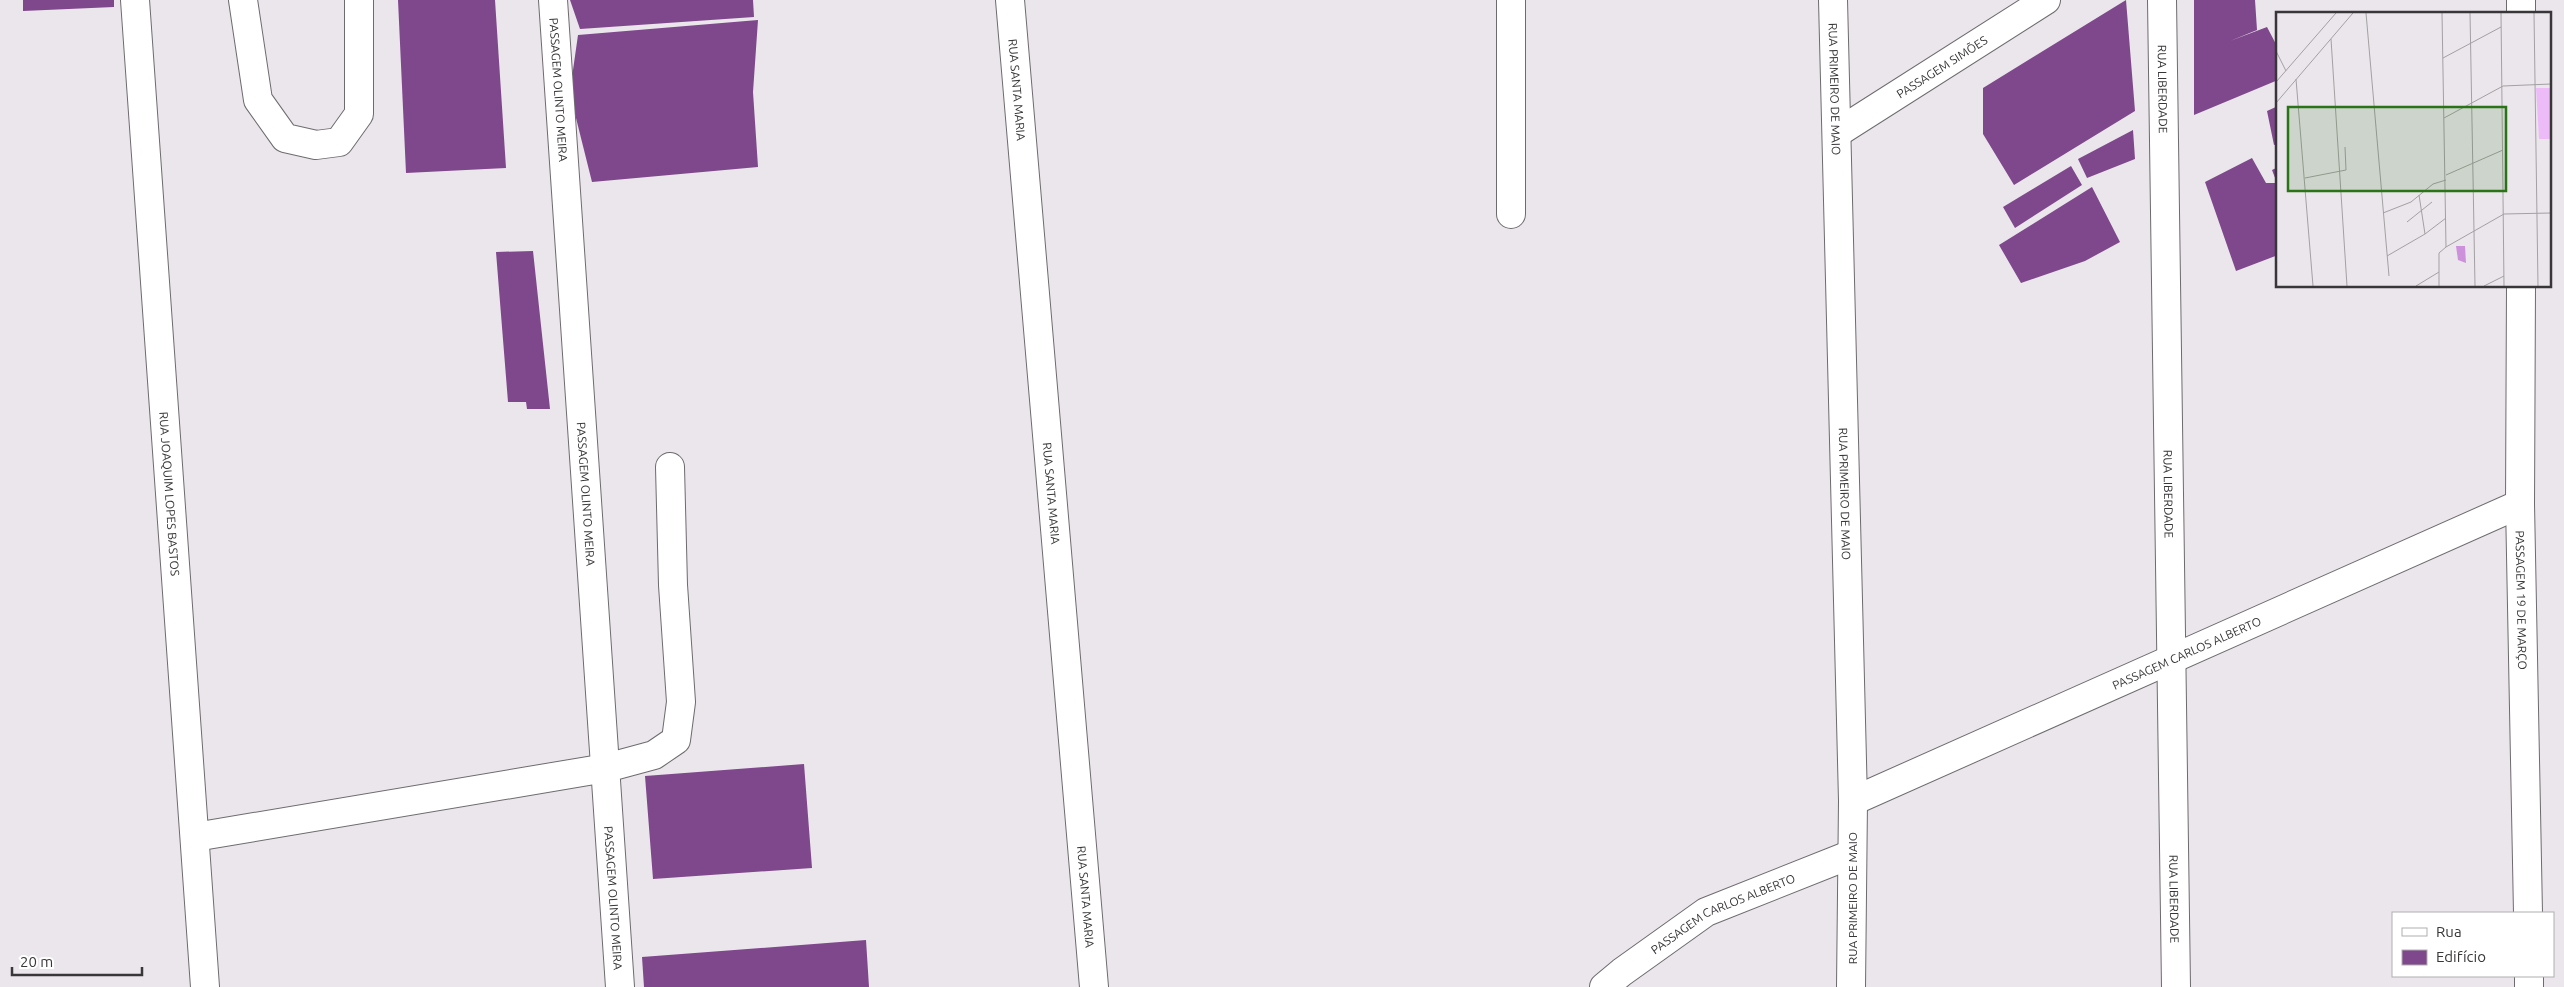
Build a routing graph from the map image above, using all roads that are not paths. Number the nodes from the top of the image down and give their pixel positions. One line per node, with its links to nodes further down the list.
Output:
1 (135, 0): 18 (street, RUA JOAQUIM LOPES BASTOS)
2 (243, 0): 3 (street)
3 (359, 0)
4 (553, 0): 16 (street, PASSAGEM OLINTO MEIRA)
5 (1010, 0): 23 (street, RUA SANTA MARIA)
6 (1511, 0): 11 (street)
7 (1833, 0): 10 (street, RUA PRIMEIRO DE MAIO)
8 (2046, 0): 10 (street, PASSAGEM SIMÕES)
9 (2162, 0): 15 (street, RUA LIBERDADE)
10 (1837, 132): 17 (street, RUA PRIMEIRO DE MAIO)
11 (1511, 214)
12 (2520, 288): 14 (street, PASSAGEM 19 DE MARÇO)
13 (670, 467): 16 (street)
14 (2520, 504): 15 (street, PASSAGEM CARLOS ALBERTO); 20 (street, PASSAGEM 19 DE MARÇO)
15 (2170, 660): 17 (street, PASSAGEM CARLOS ALBERTO); 26 (street, RUA LIBERDADE)
16 (606, 768): 18 (street); 22 (street, PASSAGEM OLINTO MEIRA)
17 (1853, 801): 19 (street, RUA PRIMEIRO DE MAIO)
18 (195, 837): 21 (street, RUA JOAQUIM LOPES BASTOS)
19 (1852, 854): 24 (street, PASSAGEM CARLOS ALBERTO); 25 (street, RUA PRIMEIRO DE MAIO)
20 (2528, 912)
21 (205, 987)
22 (620, 987)
23 (1094, 987)
24 (1604, 987)
25 (1852, 987)
26 (2176, 987)

